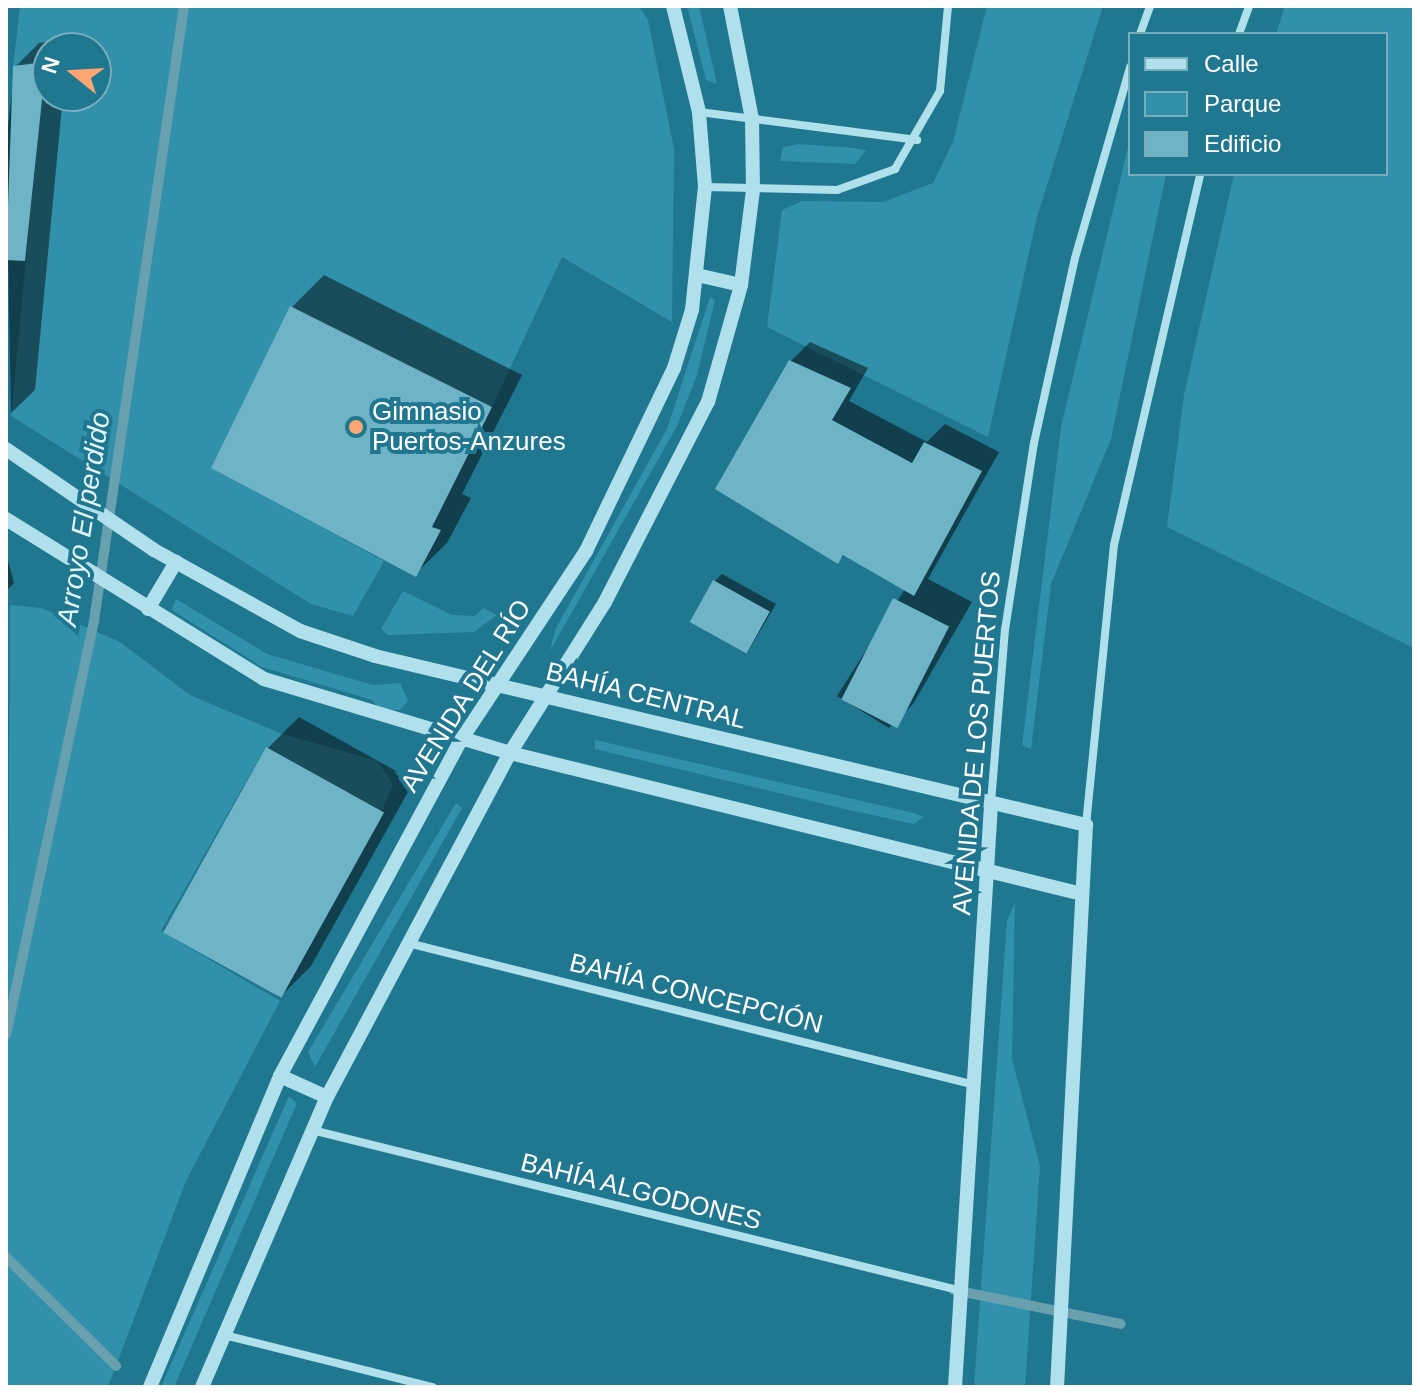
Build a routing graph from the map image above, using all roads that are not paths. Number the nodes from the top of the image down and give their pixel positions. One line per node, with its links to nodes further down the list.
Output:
1 (673, 6): 9 (street, AVENIDA DEL RÍO)
2 (730, 6): 10 (street)
3 (948, 6): 11 (street)
4 (1150, 6): 6 (street)
5 (1249, 6): 7 (street)
6 (1141, 32)
7 (1240, 32)
8 (1128, 74): 25 (street, AVENIDA DE LOS PUERTOS)
9 (699, 112): 10 (street); 13 (street, AVENIDA DEL RÍO)
10 (752, 119): 11 (street); 14 (street)
11 (917, 140): 14 (street)
12 (1200, 176): 26 (street)
13 (705, 187): 14 (street); 15 (street, AVENIDA DEL RÍO)
14 (753, 190): 16 (street)
15 (697, 275): 16 (street); 21 (street, AVENIDA DEL RÍO)
16 (741, 285): 22 (street)
17 (6, 449): 19 (street, BAHÍA CENTRAL)
18 (6, 519): 20 (street)
19 (176, 562): 20 (street); 21 (street, BAHÍA CENTRAL)
20 (148, 609): 23 (street)
21 (495, 684): 22 (street, BAHÍA CENTRAL); 23 (street, AVENIDA DEL RÍO)
22 (543, 696): 24 (street); 25 (street, BAHÍA CENTRAL)
23 (461, 740): 24 (street); 30 (street, AVENIDA DEL RÍO)
24 (510, 753): 27 (street); 29 (street)
25 (991, 805): 26 (street, BAHÍA CENTRAL); 27 (street, AVENIDA DE LOS PUERTOS)
26 (1086, 825): 28 (street)
27 (990, 873): 28 (street); 31 (street, AVENIDA DE LOS PUERTOS)
28 (1082, 894): 40 (street)
29 (408, 943): 31 (street, BAHÍA CONCEPCIÓN); 32 (street)
30 (280, 1076): 32 (street); 36 (street, AVENIDA DEL RÍO)
31 (975, 1085): 34 (street, AVENIDA DE LOS PUERTOS)
32 (327, 1097): 33 (street)
33 (311, 1130): 34 (street, BAHÍA ALGODONES); 35 (street)
34 (962, 1291): 39 (street, AVENIDA DE LOS PUERTOS)
35 (223, 1335): 37 (street); 38 (street)
36 (150, 1387)
37 (202, 1387)
38 (433, 1387)
39 (955, 1387)
40 (1057, 1387)

